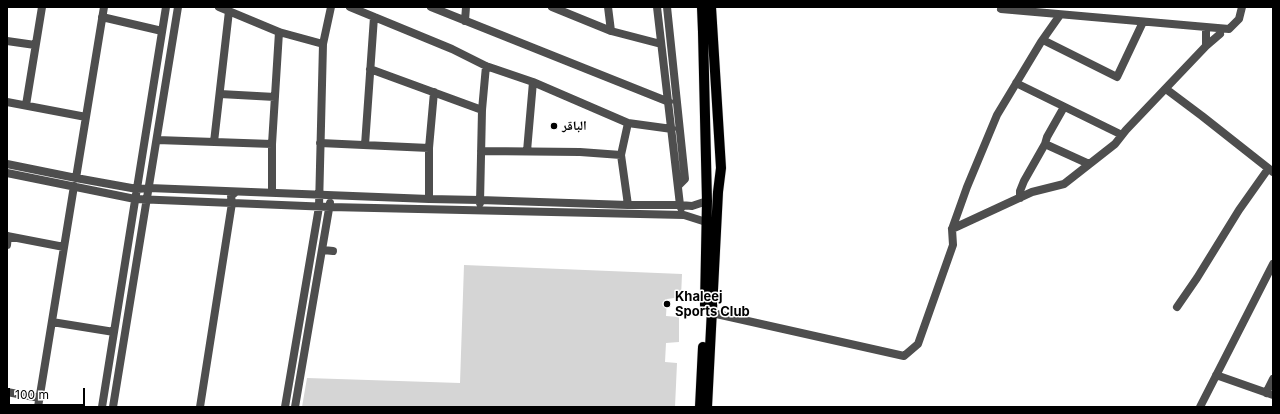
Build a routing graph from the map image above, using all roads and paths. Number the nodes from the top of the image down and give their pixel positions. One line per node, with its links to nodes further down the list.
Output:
1 (42, 7): 33 (street)
2 (104, 7): 20 (street)
3 (166, 7): 25 (street)
4 (178, 7): 52 (street)
5 (219, 7): 18 (street)
6 (331, 7): 31 (street)
7 (350, 7): 21 (street)
8 (431, 7): 22 (street)
9 (466, 7): 22 (street)
10 (552, 7): 26 (street)
11 (608, 7): 26 (street)
12 (657, 7): 32 (street)
13 (667, 7): 67 (street)
14 (702, 7): 79 (main road)
15 (711, 7): 96 (main road)
16 (1002, 7): 19 (street)
17 (1242, 7): 24 (street)
18 (229, 11): 27 (street); 41 (street)
19 (1060, 15): 23 (street); 29 (street)
20 (102, 17): 25 (street); 48 (street)
21 (374, 17): 35 (street); 36 (street)
22 (465, 21): 44 (street)
23 (1143, 22): 24 (street); 29 (street)
24 (1206, 27): 34 (street)
25 (162, 30): 69 (street)
26 (611, 31): 32 (street)
27 (279, 32): 31 (street); 42 (street)
28 (1220, 34): 34 (street)
29 (1043, 40): 38 (street)
30 (7, 41): 33 (street)
31 (323, 44): 54 (street)
32 (661, 44): 44 (street)
33 (35, 46): 45 (street)
34 (1206, 46): 39 (street)
35 (486, 66): 37 (street); 47 (street)
36 (370, 69): 40 (street); 57 (street)
37 (533, 82): 49 (street); 60 (street)
38 (1016, 84): 46 (street); 88 (street)
39 (1166, 88): 51 (street); 64 (street)
40 (434, 92): 47 (street); 58 (street)
41 (220, 94): 42 (street); 53 (street)
42 (275, 97): 55 (street)
43 (7, 102): 45 (street)
44 (669, 102): 50 (street)
45 (26, 106): 48 (street)
46 (1064, 107): 51 (street); 56 (street)
47 (482, 110): 59 (street)
48 (86, 117): 66 (street)
49 (628, 123): 50 (street); 61 (street)
50 (672, 129): 67 (street)
51 (1122, 135): 63 (street)
52 (157, 140): 53 (street); 68 (street)
53 (214, 142): 55 (street)
54 (320, 143): 57 (street); 72 (street)
55 (272, 144): 71 (street)
56 (1045, 144): 63 (street); 74 (street)
57 (365, 145): 58 (street)
58 (430, 148): 76 (street)
59 (481, 151): 60 (street); 78 (street)
60 (527, 152): 61 (street)
61 (621, 155): 81 (street)
62 (7, 164): 66 (street)
63 (1090, 164): 74 (street)
64 (1271, 170): 95 (street)
65 (7, 173): 66 (street)
66 (75, 182): 69 (street); 75 (street); 91 (street)
67 (678, 186): 82 (street)
68 (149, 188): 69 (street); 70 (street); 77 (street)
69 (137, 189): 75 (street)
70 (236, 192): 71 (street); 80 (street)
71 (272, 193): 72 (street)
72 (319, 195): 73 (street); 83 (street)
73 (331, 195): 76 (street); 84 (street)
74 (1020, 198): 88 (street)
75 (135, 199): 77 (street); 98 (street)
76 (429, 199): 78 (street)
77 (147, 200): 80 (street); 106 (street)
78 (480, 200): 81 (street); 85 (street)
79 (707, 201): 82 (street); 87 (main road)
80 (232, 203): 83 (street); 107 (street)
81 (628, 205): 82 (street)
82 (680, 205): 86 (street)
83 (319, 207): 84 (street); 108 (street)
84 (330, 207): 85 (street); 92 (street)
85 (480, 210): 86 (street)
86 (684, 215): 87 (street)
87 (706, 222): 110 (main road)
88 (952, 229): 96 (street)
89 (8, 236): 90 (street); 91 (street)
90 (7, 245)
91 (64, 247): 97 (street)
92 (323, 250): 93 (street); 109 (street)
93 (333, 251)
94 (1273, 264): 99 (street)
95 (1177, 307)
96 (712, 313): 111 (main road)
97 (52, 322): 98 (street); 103 (street)
98 (114, 332): 105 (street)
99 (1216, 375): 102 (street); 112 (street)
100 (1273, 379): 102 (street)
101 (7, 392): 103 (street)
102 (1270, 394)
103 (40, 398): 104 (street)
104 (38, 407)
105 (102, 407)
106 (113, 407)
107 (200, 407)
108 (285, 407)
109 (295, 407)
110 (700, 407)
111 (707, 407)
112 (1200, 407)

